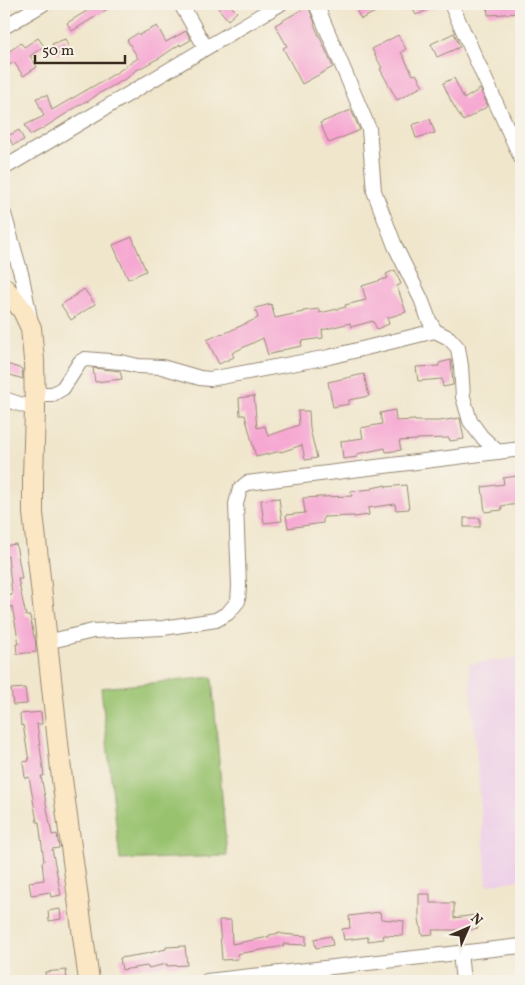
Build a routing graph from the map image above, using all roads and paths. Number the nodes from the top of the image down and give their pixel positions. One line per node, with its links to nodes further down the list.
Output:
1 (43, 4): 6 (street)
2 (181, 4): 7 (street)
3 (280, 4): 7 (street)
4 (316, 4): 13 (street)
5 (451, 4): 8 (street)
6 (4, 27)
7 (206, 47): 9 (street)
8 (521, 158)
9 (4, 168)
10 (4, 214): 12 (street)
11 (4, 288): 12 (street)
12 (31, 328): 15 (street)
13 (435, 331): 15 (street); 17 (street)
14 (4, 399): 15 (street)
15 (35, 401): 18 (street)
16 (521, 449): 17 (street)
17 (498, 452): 18 (street)
18 (47, 642): 21 (street)
19 (521, 946): 20 (street)
20 (460, 953): 22 (street); 23 (street)
21 (89, 981)
22 (211, 981)
23 (463, 981)

